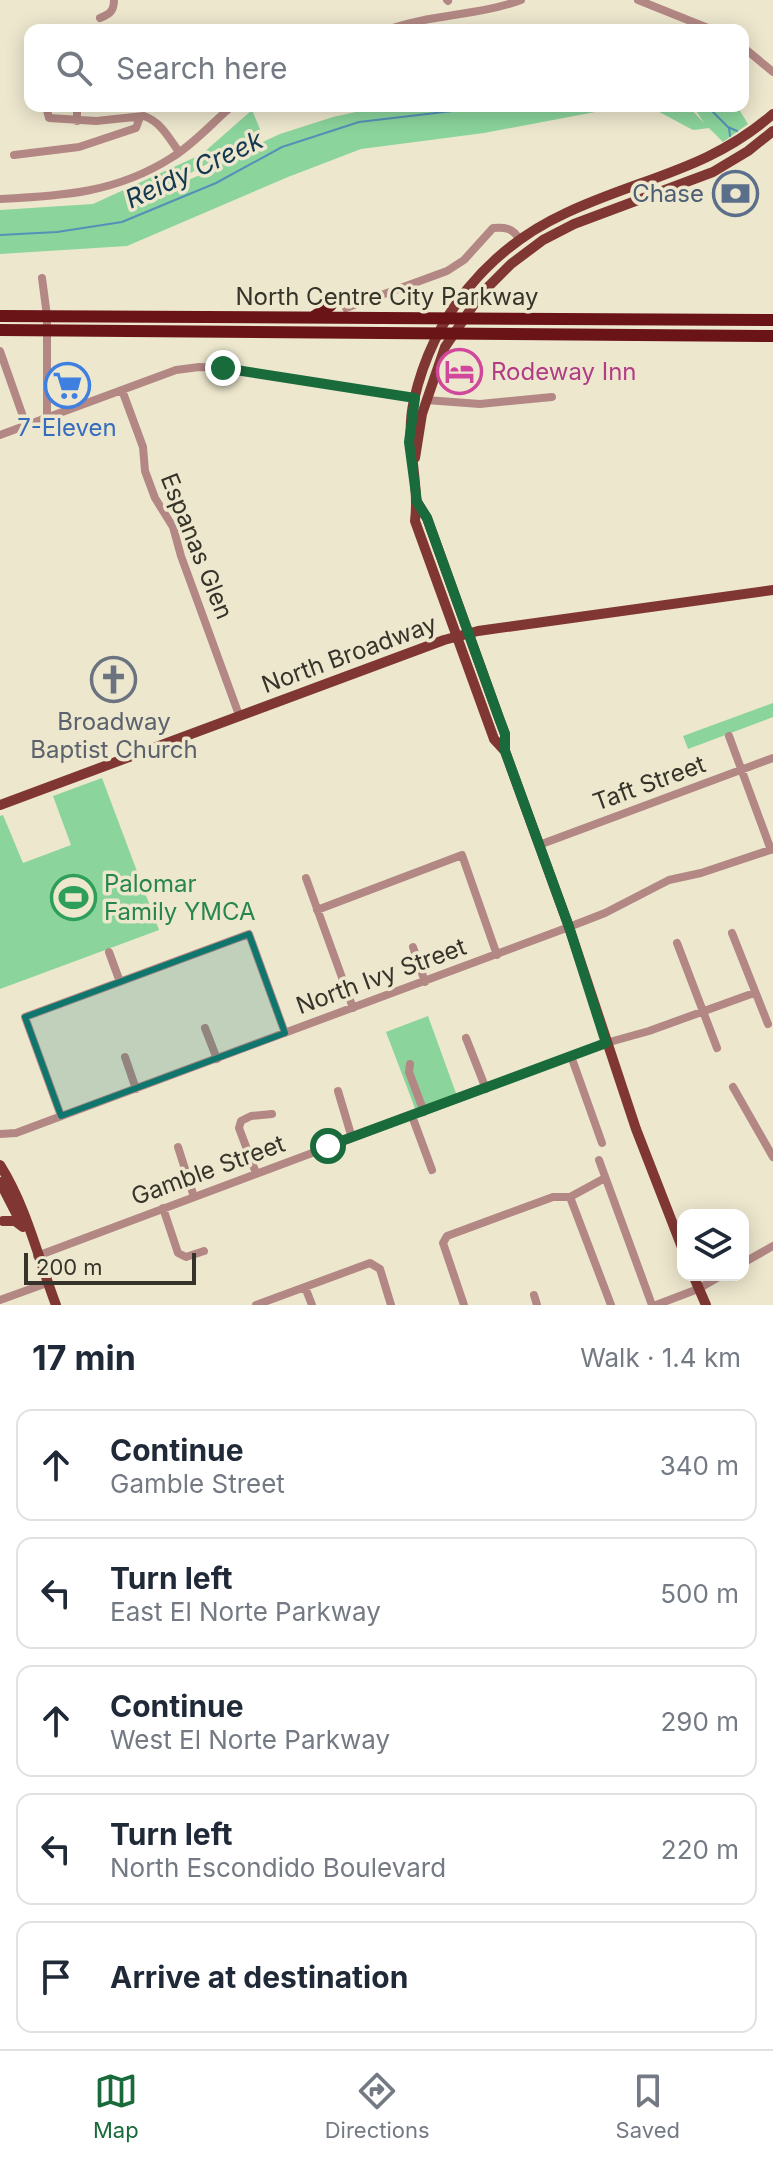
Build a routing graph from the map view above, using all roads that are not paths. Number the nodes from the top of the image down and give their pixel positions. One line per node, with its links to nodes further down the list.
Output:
1 (114, 0): 4 (street)
2 (521, 0): 5 (street)
3 (638, 0): 6 (street)
4 (100, 18)
5 (409, 24)
6 (698, 24)
7 (749, 52): 8 (street)
8 (773, 72)
9 (48, 112): 14 (street)
10 (77, 112): 14 (street)
11 (225, 112): 16 (street)
12 (773, 114): 19 (main road)
13 (140, 117): 14 (street); 16 (street); 17 (street)
14 (77, 121)
15 (773, 131): 27 (main road)
16 (179, 152): 18 (street)
17 (14, 155)
18 (0, 199)
19 (519, 239): 22 (street); 26 (main road)
20 (42, 278): 25 (street)
21 (334, 297): 23 (highway)
22 (346, 308): 23 (highway)
23 (320, 313): 25 (highway, North Centre City Parkway); 26 (highway, North Centre City Parkway)
24 (0, 316): 25 (highway, North Centre City Parkway)
25 (47, 316): 30 (street)
26 (446, 318): 27 (highway, North Centre City Parkway); 31 (main road)
27 (464, 318): 28 (highway, North Centre City Parkway); 32 (main road)
28 (773, 320)
29 (0, 330): 30 (highway, North Centre City Parkway)
30 (47, 330): 31 (highway, North Centre City Parkway); 38 (street)
31 (437, 333): 32 (highway, North Centre City Parkway); 37 (main road)
32 (453, 333): 33 (highway, North Centre City Parkway); 37 (main road)
33 (773, 336)
34 (0, 351): 39 (street)
35 (122, 390): 37 (street); 38 (street); 45 (street, Espanas Glen)
36 (552, 397): 37 (street)
37 (420, 399): 41 (main road)
38 (47, 417): 39 (street)
39 (26, 425): 40 (street)
40 (0, 435)
41 (417, 502): 43 (main road); 44 (main road)
42 (773, 590): 43 (main road, North Broadway)
43 (468, 633): 44 (main road, North Broadway); 47 (main road)
44 (456, 637): 45 (main road, North Broadway); 47 (main road)
45 (239, 715): 50 (main road, North Broadway)
46 (729, 736): 49 (street)
47 (505, 751): 51 (main road)
48 (773, 758): 49 (street, Taft Street)
49 (742, 770): 51 (street, Taft Street); 52 (street)
50 (0, 805)
51 (539, 845): 55 (main road)
52 (772, 850): 55 (street, North Ivy Street)
53 (306, 878): 54 (street)
54 (317, 910): 60 (street); 64 (street)
55 (569, 927): 60 (street, North Ivy Street); 70 (main road)
56 (732, 933): 63 (street)
57 (677, 943): 65 (street)
58 (413, 947): 62 (street)
59 (109, 952): 61 (street)
60 (497, 955): 62 (street, North Ivy Street)
61 (120, 982): 68 (street); 82 (street)
62 (425, 982): 64 (street, North Ivy Street)
63 (754, 993): 65 (street, Gamble Street); 66 (street)
64 (353, 1008): 68 (street, North Ivy Street)
65 (704, 1013): 70 (street, Gamble Street); 71 (street)
66 (768, 1024)
67 (205, 1028): 74 (street)
68 (285, 1033): 74 (street, North Ivy Street)
69 (466, 1038): 78 (street)
70 (606, 1043): 72 (street, Gamble Street); 100 (main road)
71 (717, 1048)
72 (571, 1056): 78 (street, Gamble Street); 86 (street)
73 (125, 1057): 77 (street)
74 (217, 1059): 77 (street, North Ivy Street)
75 (410, 1064): 80 (street)
76 (733, 1087): 88 (street)
77 (136, 1089): 82 (street, North Ivy Street)
78 (486, 1089): 80 (street, Gamble Street)
79 (338, 1091): 85 (street)
80 (424, 1112): 83 (street, Gamble Street)
81 (272, 1114): 92 (street)
82 (61, 1116): 84 (street, North Ivy Street)
83 (412, 1116): 85 (street, Gamble Street); 91 (street)
84 (0, 1134)
85 (352, 1138): 92 (street, Gamble Street)
86 (602, 1143)
87 (178, 1147): 95 (street)
88 (773, 1157)
89 (599, 1160): 93 (street)
90 (0, 1165): 103 (main road)
91 (432, 1170)
92 (256, 1173): 95 (street, Gamble Street)
93 (605, 1178): 96 (street); 119 (street)
94 (0, 1182): 99 (main road)
95 (194, 1197): 97 (street, Gamble Street)
96 (570, 1197): 116 (street); 118 (street)
97 (163, 1208): 102 (street); 103 (street, Gamble Street)
98 (2, 1221): 99 (main road)
99 (23, 1227): 103 (main road)
100 (677, 1234)
101 (773, 1246): 104 (street)
102 (204, 1251)
103 (37, 1256): 107 (main road)
104 (749, 1260)
105 (695, 1281): 109 (main road)
106 (712, 1281): 109 (street)
107 (47, 1283): 111 (street); 112 (main road)
108 (305, 1287): 113 (street); 114 (street); 115 (street)
109 (698, 1289): 119 (street); 120 (main road)
110 (534, 1295): 117 (street)
111 (0, 1300)
112 (56, 1305)
113 (256, 1305)
114 (312, 1305)
115 (391, 1305)
116 (464, 1305)
117 (537, 1305)
118 (611, 1305)
119 (654, 1305)
120 (706, 1305)

